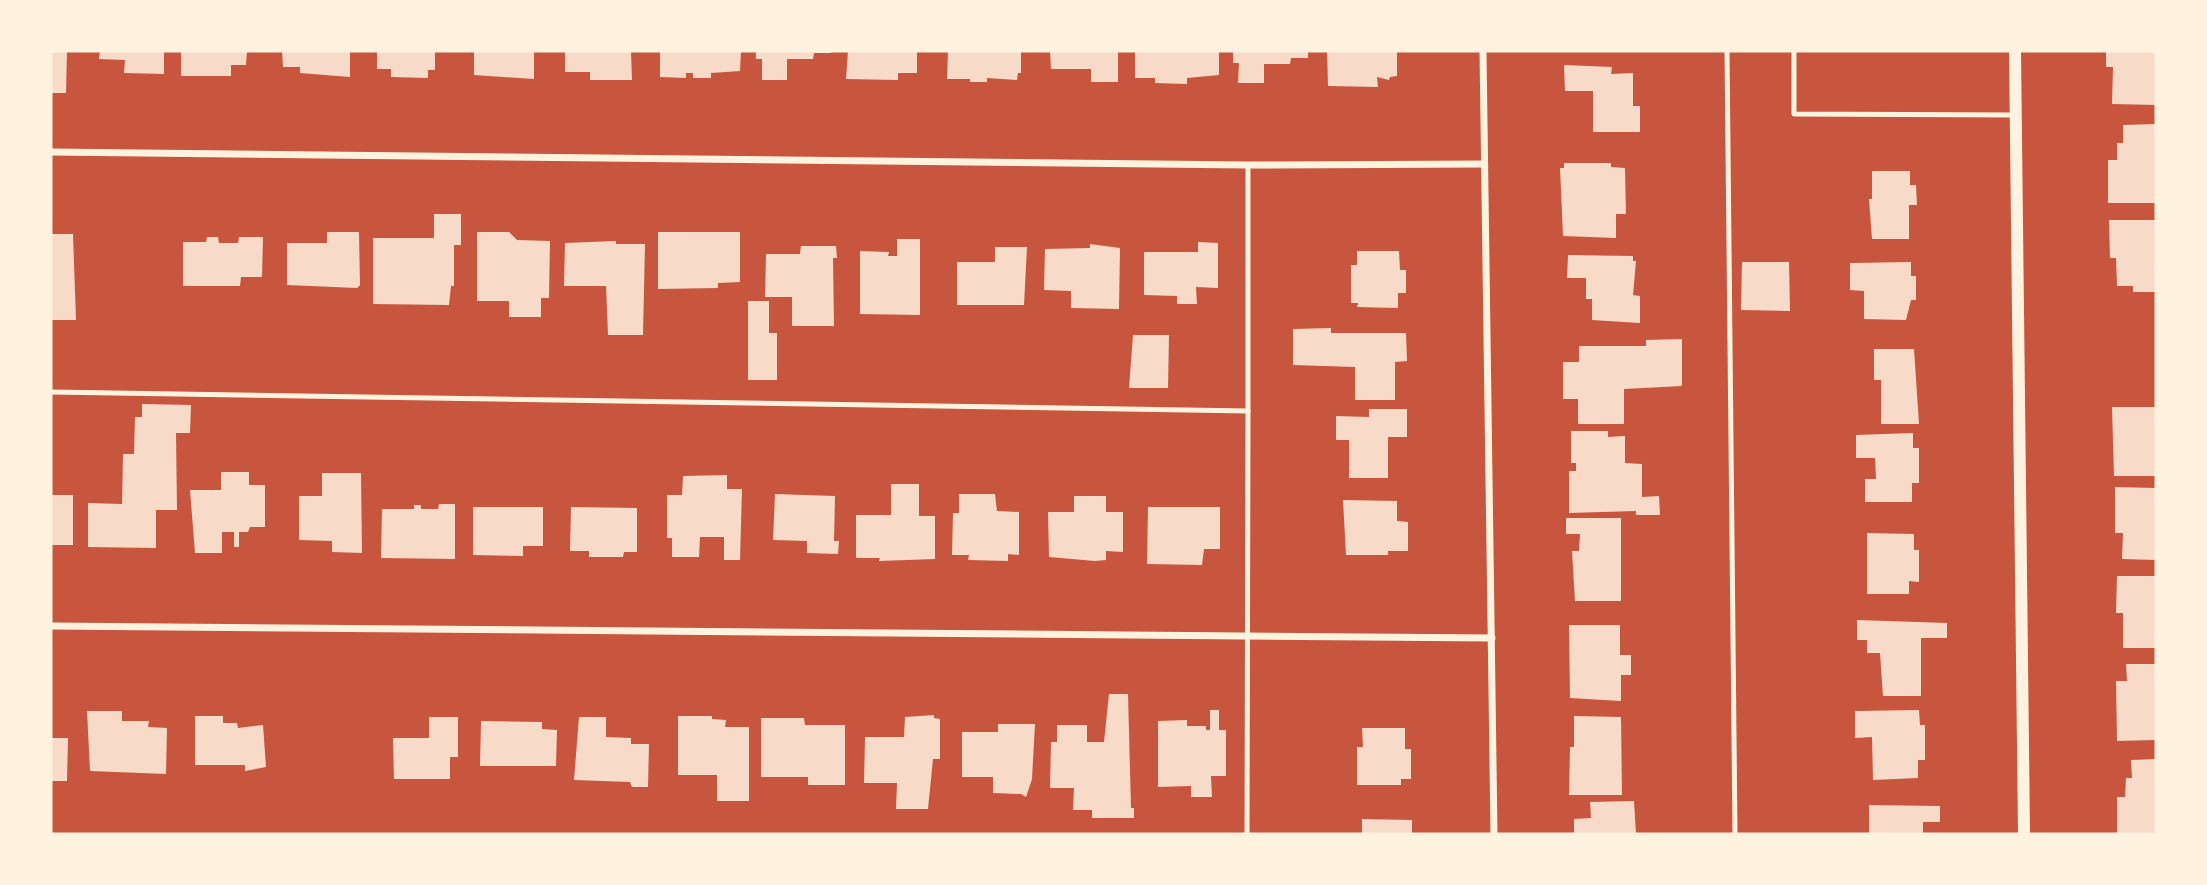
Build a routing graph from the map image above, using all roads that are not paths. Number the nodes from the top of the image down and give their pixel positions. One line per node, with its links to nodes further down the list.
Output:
1 (1483, 51): 7 (street)
2 (1727, 51): 16 (lane)
3 (1794, 51): 5 (lane)
4 (2015, 51): 5 (street)
5 (2016, 115): 17 (street)
6 (51, 152): 8 (street)
7 (1484, 164): 8 (street); 13 (street)
8 (1248, 165): 10 (lane)
9 (51, 392): 10 (lane)
10 (1248, 411): 12 (lane)
11 (51, 626): 12 (street)
12 (1246, 638): 13 (street); 14 (lane)
13 (1492, 638): 15 (street)
14 (1247, 834)
15 (1494, 834)
16 (1735, 834)
17 (2024, 834)

